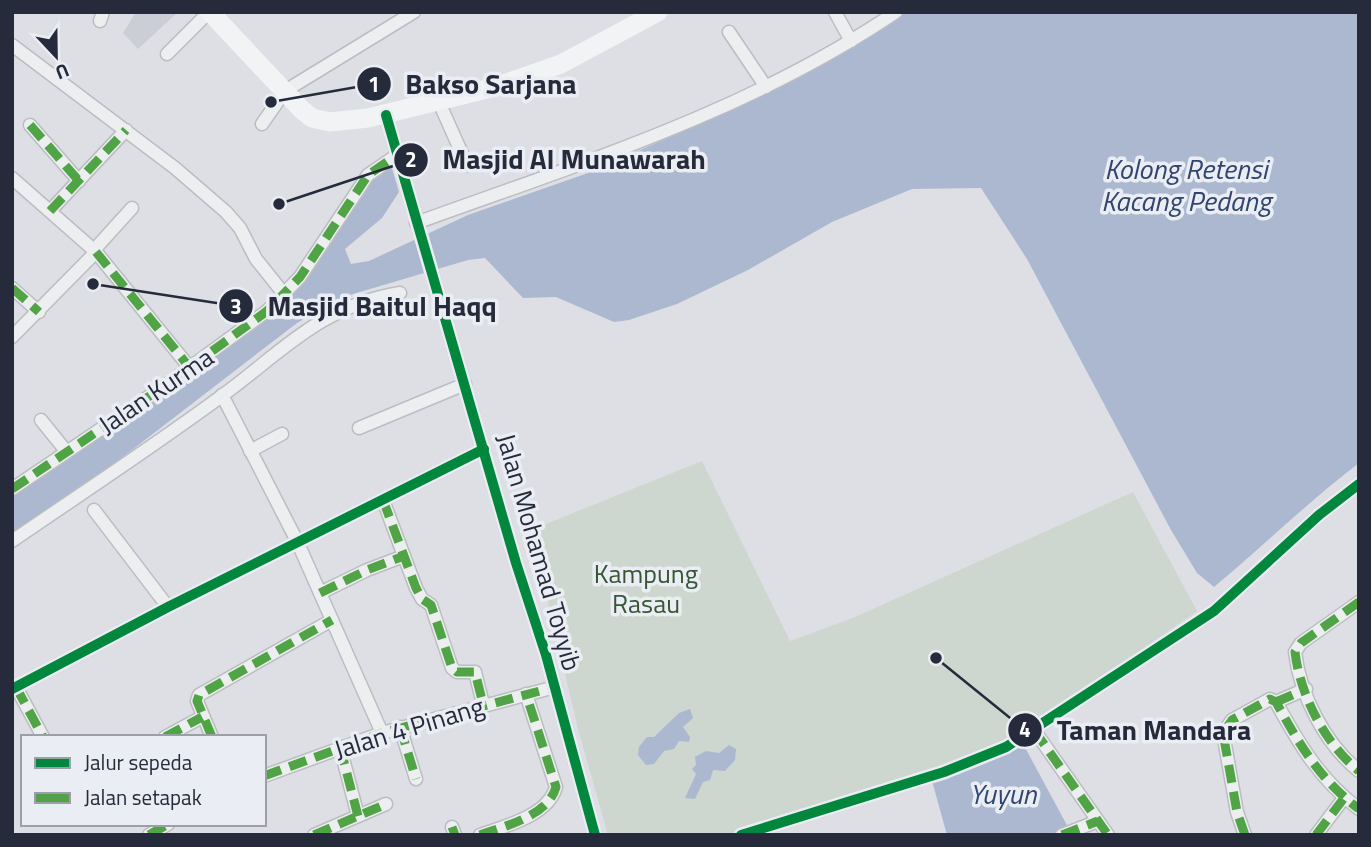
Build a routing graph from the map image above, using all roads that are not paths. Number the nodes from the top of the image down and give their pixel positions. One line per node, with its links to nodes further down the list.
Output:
1 (414, 12): 11 (street)
2 (658, 12): 12 (street)
3 (835, 12): 7 (street)
4 (896, 12): 7 (street)
5 (216, 14): 9 (street); 11 (street)
6 (729, 32): 10 (street)
7 (850, 41): 10 (street)
8 (14, 50): 16 (street)
9 (167, 54)
10 (766, 87): 23 (street)
11 (285, 91): 13 (street); 14 (street)
12 (438, 100): 13 (street); 18 (street)
13 (386, 115): 17 (street)
14 (262, 124)
15 (30, 125): 20 (street)
16 (126, 131): 20 (street); 27 (street)
17 (397, 155): 23 (street); 27 (street, Jalan Kurma)
18 (467, 164)
19 (12, 178): 22 (street)
20 (79, 181): 22 (street)
21 (132, 208): 24 (street)
22 (50, 211): 24 (street)
23 (418, 229): 31 (street, Jalan Mohamad Toyyib)
24 (95, 251): 28 (street); 30 (street)
25 (12, 288): 28 (street)
26 (400, 293): 32 (street)
27 (284, 294): 30 (street, Jalan Kurma)
28 (39, 312): 29 (street)
29 (12, 337)
30 (190, 368): 37 (street, Jalan Kurma)
31 (465, 384): 34 (street); 36 (street, Jalan Mohamad Toyyib)
32 (222, 395): 38 (street); 43 (street)
33 (41, 420): 37 (street)
34 (359, 428)
35 (282, 434): 38 (street)
36 (484, 449): 41 (street); 50 (street, Jalan Mohamad Toyyib)
37 (66, 451): 40 (street, Jalan Kurma)
38 (250, 451): 44 (street)
39 (1359, 485): 58 (street)
40 (12, 489)
41 (383, 499): 44 (street); 45 (street)
42 (94, 510): 48 (street)
43 (12, 541)
44 (297, 541): 46 (street); 48 (street)
45 (404, 556): 46 (street); 55 (street)
46 (320, 593): 49 (street)
47 (1359, 602): 52 (street)
48 (167, 607): 51 (street)
49 (332, 620): 56 (street); 59 (street)
50 (555, 687): 53 (street, Jalan 4 Pinang); 77 (street, Jalan Mohamad Toyyib)
51 (14, 688): 60 (street)
52 (1306, 689): 54 (street); 64 (street)
53 (526, 694): 55 (street, Jalan 4 Pinang); 76 (street)
54 (1276, 702): 67 (street); 81 (street)
55 (483, 704): 57 (street, Jalan 4 Pinang)
56 (202, 718): 61 (street); 62 (street)
57 (400, 727): 59 (street, Jalan 4 Pinang); 66 (street)
58 (1034, 730): 71 (street); 73 (street)
59 (382, 733): 63 (street, Jalan 4 Pinang)
60 (42, 735)
61 (169, 735)
62 (211, 735)
63 (341, 747): 65 (street, Jalan 4 Pinang); 70 (street)
64 (1359, 771)
65 (266, 775)
66 (416, 779)
67 (1344, 798): 69 (street); 82 (street)
68 (386, 804): 70 (street)
69 (1359, 809)
70 (358, 816): 75 (street)
71 (1098, 821): 79 (street); 80 (street)
72 (165, 826): 74 (street)
73 (782, 828): 78 (street)
74 (149, 835)
75 (314, 835)
76 (480, 835)
77 (595, 835)
78 (741, 835)
79 (1062, 835)
80 (1108, 835)
81 (1245, 835)
82 (1316, 835)

